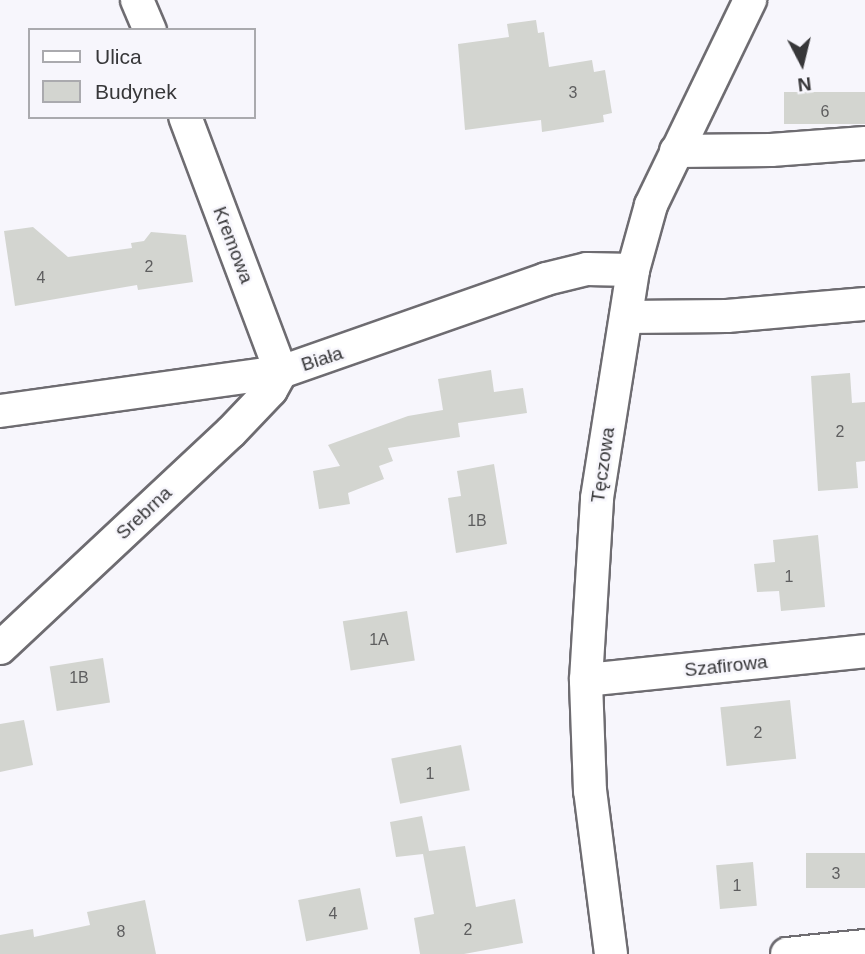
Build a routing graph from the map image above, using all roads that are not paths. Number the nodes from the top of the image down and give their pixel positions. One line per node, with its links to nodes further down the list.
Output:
1 (137, 0): 3 (street)
2 (750, 0): 6 (street, Tęczowa)
3 (149, 28)
4 (186, 119): 10 (street, Kremowa)
5 (865, 143): 6 (street)
6 (676, 151): 7 (street, Tęczowa)
7 (633, 270): 9 (street, Tęczowa); 10 (street, Biała)
8 (865, 304): 9 (street)
9 (626, 317): 14 (street, Tęczowa)
10 (281, 372): 11 (street, Biała); 12 (street, Srebrna)
11 (0, 411)
12 (0, 648)
13 (865, 651): 14 (street, Szafirowa)
14 (586, 680): 16 (street, Tęczowa)
15 (865, 946): 17 (street)
16 (611, 954)
17 (787, 954)

